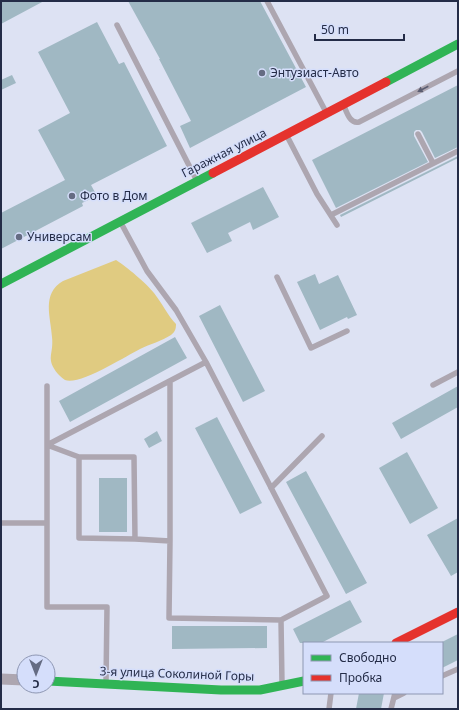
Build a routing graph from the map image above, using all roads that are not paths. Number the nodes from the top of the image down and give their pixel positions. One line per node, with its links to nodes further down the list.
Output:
1 (267, 1): 6 (lane)
2 (117, 25): 11 (lane)
3 (458, 44): 5 (street, Гаражная улица)
4 (458, 71): 5 (lane, one-way to 5)
5 (343, 104): 6 (street, Гаражная улица)
6 (327, 112): 7 (street, Гаражная улица)
7 (286, 134): 11 (street, Гаражная улица); 12 (lane)
8 (418, 134): 10 (lane)
9 (458, 151): 10 (lane)
10 (433, 163): 12 (lane)
11 (196, 180): 13 (street, Гаражная улица)
12 (331, 216): 14 (lane)
13 (120, 220): 16 (street, Гаражная улица); 18 (lane)
14 (337, 225)
15 (277, 277): 17 (lane)
16 (1, 284)
17 (347, 331)
18 (206, 362): 20 (lane); 26 (lane)
19 (458, 372): 22 (lane)
20 (170, 381): 24 (lane); 30 (lane)
21 (47, 386): 24 (lane)
22 (432, 386)
23 (322, 436): 26 (lane)
24 (47, 446): 25 (lane); 28 (lane)
25 (79, 456): 29 (lane); 29 (lane)
26 (271, 488): 32 (lane)
27 (1, 523): 28 (lane)
28 (46, 524): 40 (lane)
29 (135, 539): 30 (lane)
30 (170, 541): 32 (lane)
31 (458, 612): 33 (street)
32 (281, 620): 41 (lane)
33 (398, 642)
34 (458, 669): 35 (lane)
35 (443, 676)
36 (1, 679): 37 (street)
37 (16, 680)
38 (303, 681): 41 (street, 3-я улица Соколиной Горы)
39 (56, 682): 40 (street, 3-я улица Соколиной Горы)
40 (106, 685): 41 (street, 3-я улица Соколиной Горы)
41 (282, 686)
42 (331, 694): 44 (lane)
43 (394, 695): 45 (lane)
44 (328, 709)
45 (392, 709)

